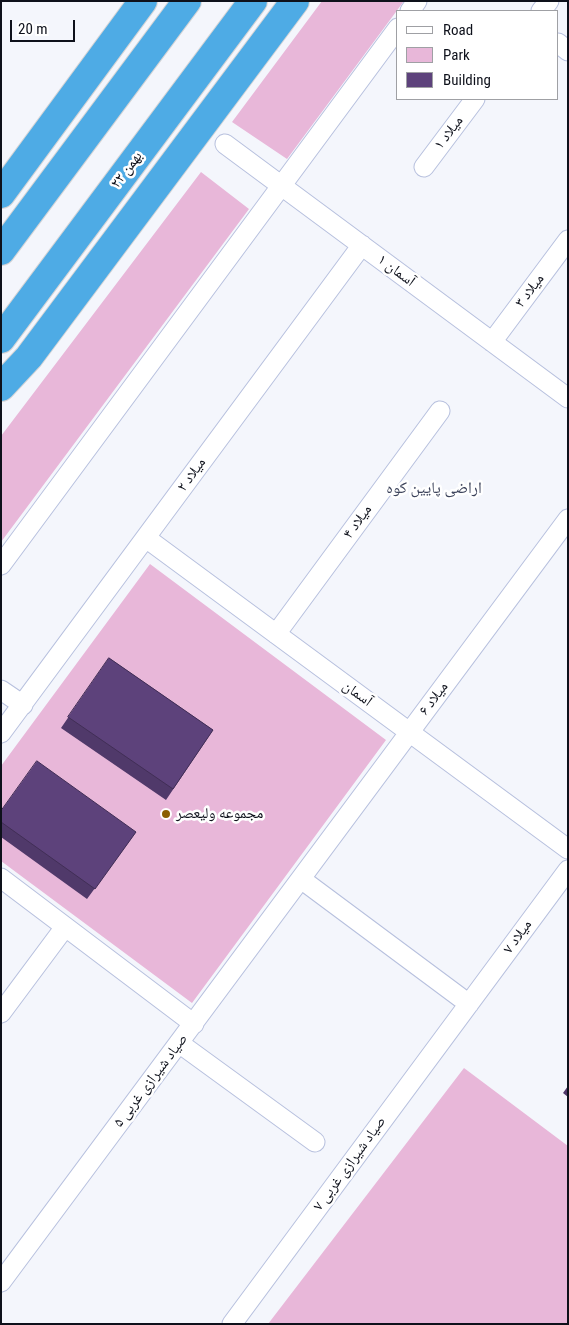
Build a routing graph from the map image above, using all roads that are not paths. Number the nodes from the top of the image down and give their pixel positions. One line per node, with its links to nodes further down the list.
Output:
1 (143, 1): 10 (highway)
2 (188, 1): 13 (highway)
3 (253, 1): 14 (highway, ۲۲ بهمن)
4 (295, 1): 16 (highway)
5 (396, 31): 9 (street)
6 (474, 100): 8 (street, میلاد ۱)
7 (225, 144): 9 (street, آسمان ۱)
8 (424, 167)
9 (281, 186): 12 (street, آسمان ۱); 21 (street)
10 (1, 194)
11 (568, 240): 15 (street, میلاد ۳)
12 (362, 245): 15 (street, آسمان ۱); 20 (street, میلاد ۲)
13 (1, 251)
14 (1, 339)
15 (492, 342): 17 (street, آسمان ۱)
16 (1, 387)
17 (568, 398)
18 (440, 411): 22 (street, میلاد ۴)
19 (568, 519): 25 (street, میلاد ۶)
20 (146, 538): 22 (street, آسمان); 24 (street, میلاد ۲)
21 (1, 565)
22 (276, 634): 25 (street, آسمان)
23 (1, 690): 24 (street)
24 (22, 705): 26 (street, میلاد ۲)
25 (409, 732): 27 (street, آسمان); 30 (street, میلاد ۶)
26 (1, 733)
27 (568, 849)
28 (568, 870): 32 (street, میلاد ۷)
29 (1, 878): 31 (street)
30 (301, 879): 32 (street); 34 (street, صیاد شیرازی غربی ۵)
31 (65, 927): 33 (street); 34 (street)
32 (469, 1004): 38 (street, صیاد شیرازی غربی ۷)
33 (1, 1013)
34 (194, 1024): 35 (street, صیاد شیرازی غربی ۵)
35 (179, 1043): 36 (street); 37 (street, صیاد شیرازی غربی ۵)
36 (315, 1142)
37 (1, 1282)
38 (232, 1324)

